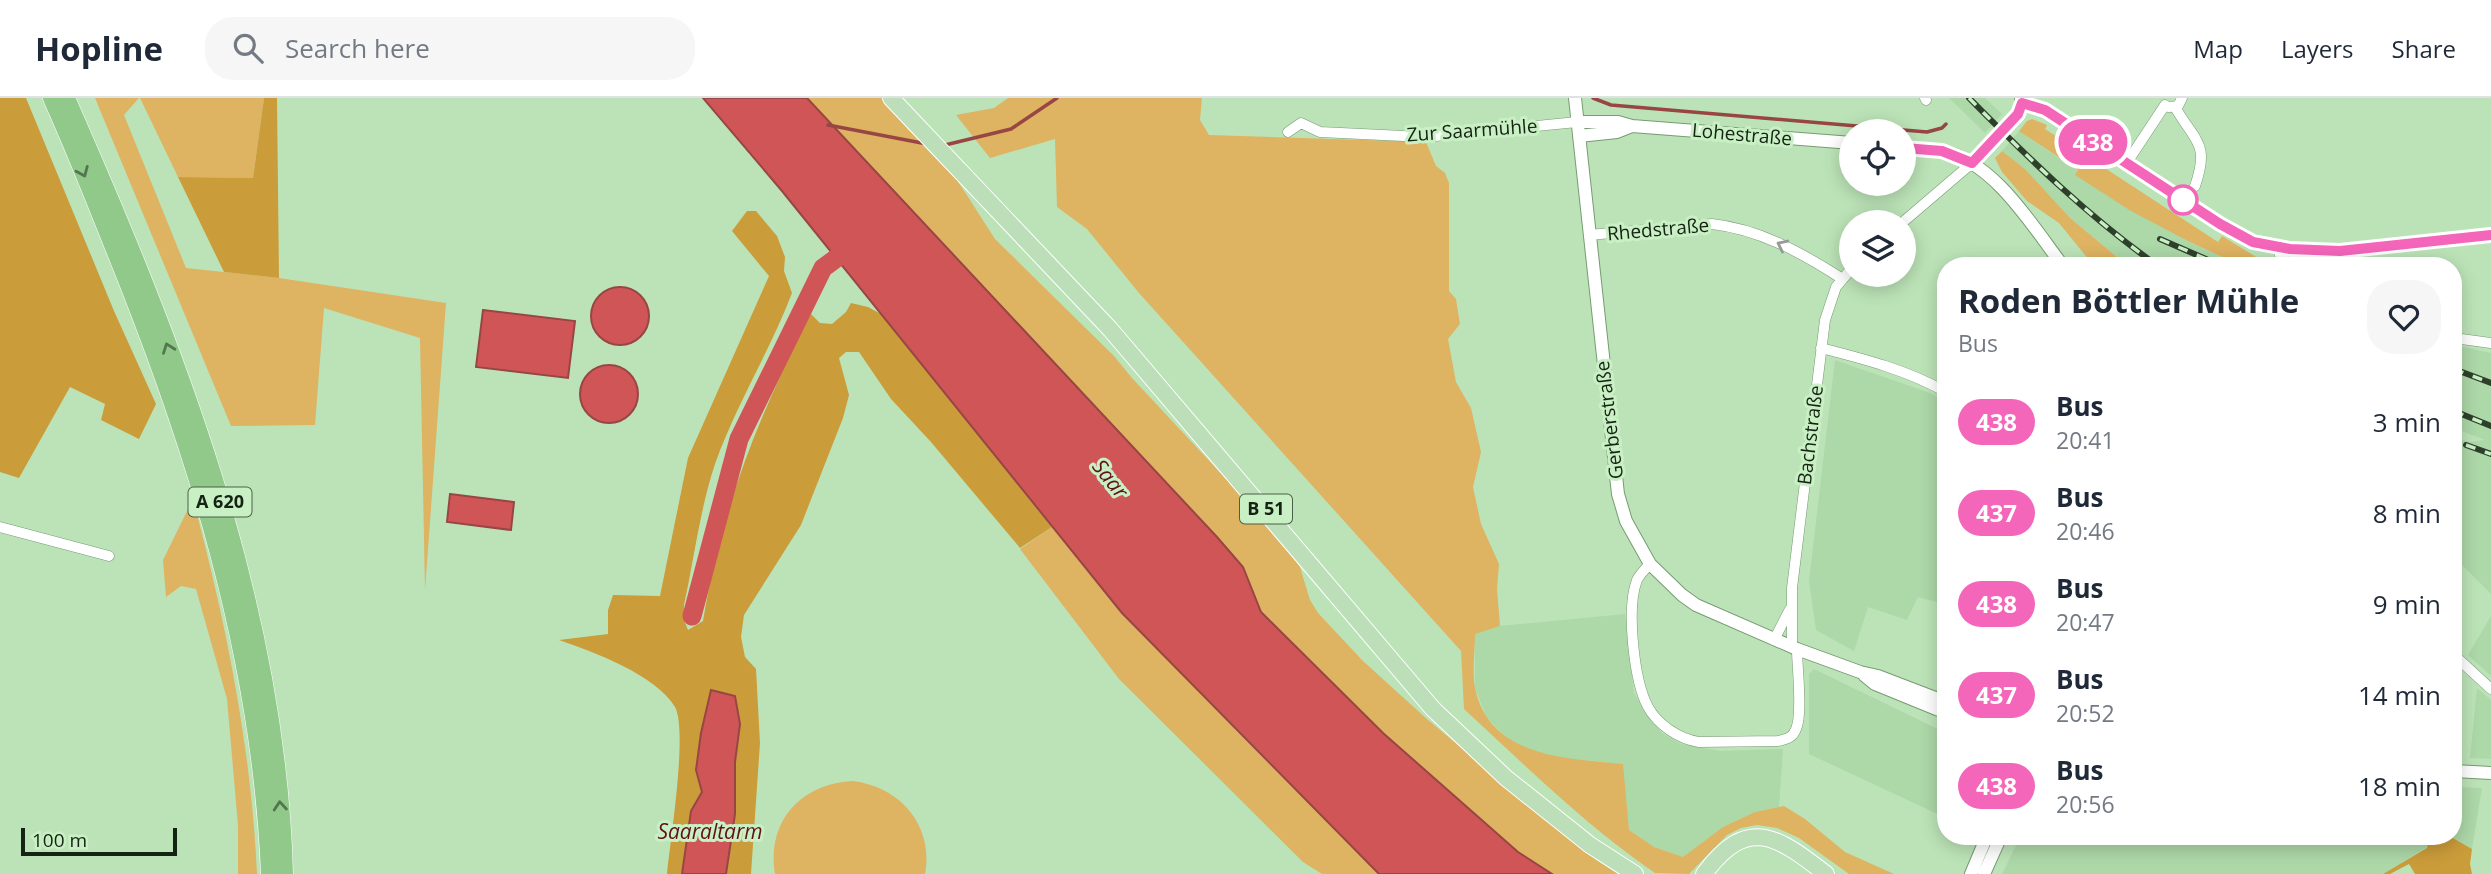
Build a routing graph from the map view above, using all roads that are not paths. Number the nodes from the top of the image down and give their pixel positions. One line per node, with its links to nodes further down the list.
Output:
1 (52, 98): 49 (highway, A 620, one-way to 49)
2 (66, 98): 50 (highway, A 620, one-way to 2)
3 (891, 98): 51 (main road, B 51)
4 (1574, 98): 8 (street, Gerberstraße)
5 (2182, 98): 7 (street)
6 (2022, 101): 9 (street); 17 (street)
7 (2167, 103): 17 (street); 18 (street)
8 (1577, 122): 10 (street, Lohestraße); 11 (street, Zur Saarmühle); 12 (street, Gerberstraße)
9 (2011, 122)
10 (1632, 126): 12 (street, Lohestraße); 14 (street, Lohestraße)
11 (1288, 132)
12 (1579, 136): 21 (street, Gerberstraße)
13 (1993, 141): 16 (street)
14 (1839, 142)
15 (1916, 149): 16 (street)
16 (1972, 163): 19 (street); 23 (street)
17 (2126, 164): 22 (street)
18 (2195, 186)
19 (1916, 211)
20 (2491, 234): 22 (street)
21 (1589, 235): 25 (street, Rhedstraße, one-way to 21); 33 (street, Gerberstraße)
22 (2277, 247): 24 (street)
23 (2056, 257)
24 (2282, 257)
25 (1839, 276)
26 (1839, 283): 29 (street, Bachstraße)
27 (2462, 339): 28 (street)
28 (2491, 343)
29 (1821, 348): 30 (street); 34 (street, Bachstraße)
30 (1937, 388)
31 (0, 527): 32 (street)
32 (109, 556)
33 (1650, 564): 35 (street, Gerberstraße); 36 (street, Bachstraße)
34 (1790, 609): 35 (street, Bachstraße); 36 (street, Bachstraße)
35 (1774, 640): 36 (street, Gerberstraße)
36 (1794, 648): 38 (street, Gerberstraße)
37 (2462, 662): 39 (street)
38 (1860, 672): 40 (street); 41 (street)
39 (2491, 689)
40 (1937, 699)
41 (1928, 706): 42 (street); 43 (street)
42 (1937, 710)
43 (1937, 712)
44 (2462, 771): 45 (street)
45 (2491, 773)
46 (1983, 845): 55 (street)
47 (1997, 845): 56 (street)
48 (1726, 851): 52 (main road); 53 (main road); 54 (main road)
49 (270, 874)
50 (284, 874)
51 (1635, 874)
52 (1704, 874)
53 (1718, 874)
54 (1826, 874)
55 (1971, 874)
56 (1984, 874)

